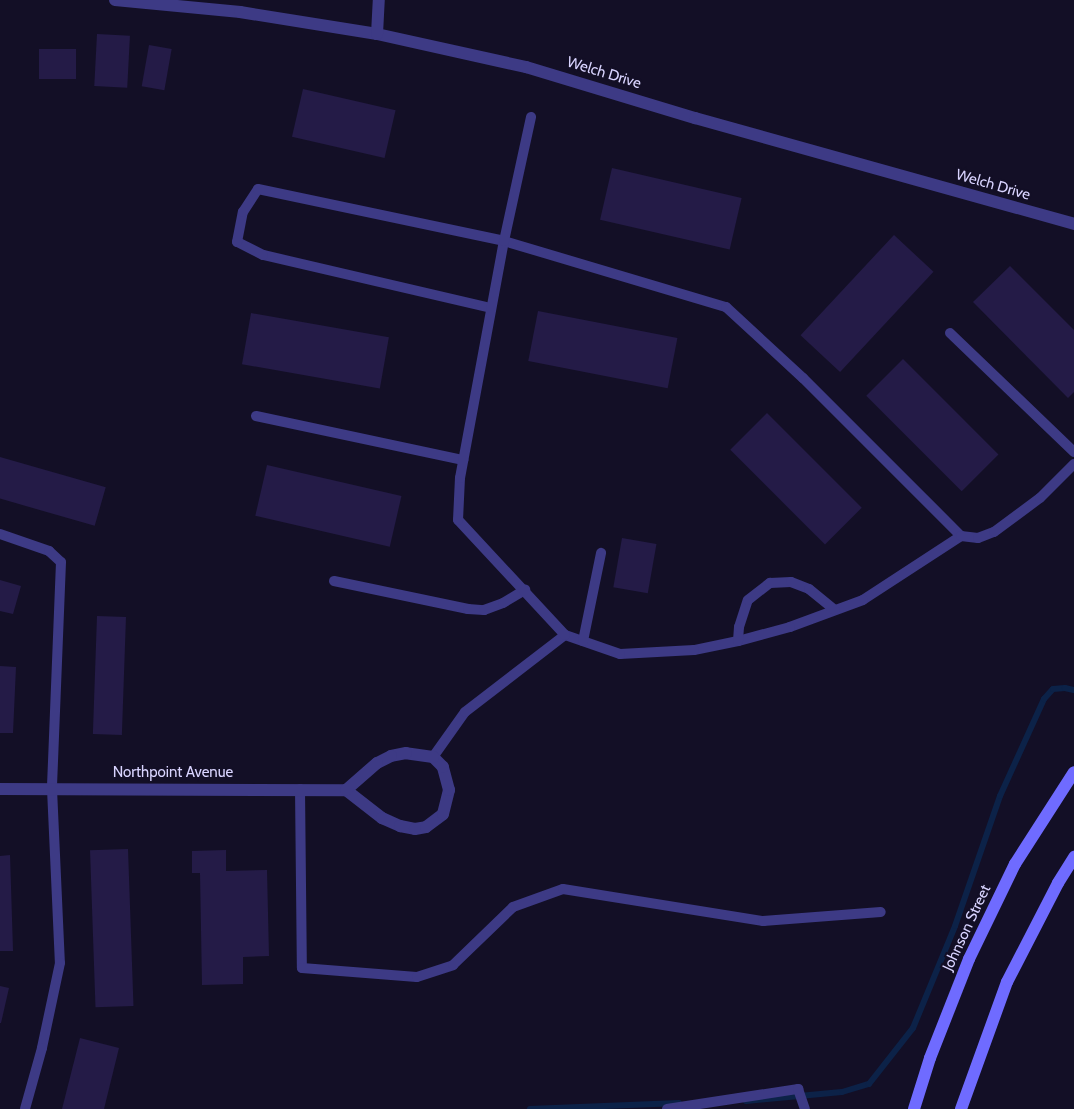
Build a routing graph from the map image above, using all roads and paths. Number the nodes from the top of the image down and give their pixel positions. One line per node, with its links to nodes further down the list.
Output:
1 (115, 0): 3 (street, Welch Drive)
2 (379, 0): 3 (street)
3 (377, 34): 5 (street, Welch Drive)
4 (531, 117): 6 (lane)
5 (1074, 224)
6 (504, 241): 7 (lane); 7 (lane); 14 (lane)
7 (491, 308): 11 (lane)
8 (950, 333): 10 (lane)
9 (256, 416): 11 (lane)
10 (1074, 452)
11 (464, 460): 17 (lane)
12 (1074, 464): 14 (lane)
13 (0, 534): 25 (lane)
14 (961, 536): 18 (lane)
15 (601, 553): 20 (lane)
16 (334, 581): 17 (lane)
17 (524, 590): 19 (lane)
18 (835, 610): 21 (lane); 21 (lane)
19 (566, 635): 20 (lane); 22 (lane)
20 (583, 641): 21 (lane)
21 (738, 641)
22 (433, 757): 27 (street); 27 (street)
23 (1074, 772): 33 (main road, Johnson Street)
24 (0, 788): 25 (street, Northpoint Avenue)
25 (52, 788): 26 (street, Northpoint Avenue); 30 (lane)
26 (300, 789): 27 (street, Northpoint Avenue); 29 (lane)
27 (346, 790)
28 (1074, 857): 34 (main road)
29 (881, 912)
30 (25, 1109)
31 (667, 1109): 32 (lane)
32 (806, 1109)
33 (914, 1109)
34 (961, 1109)

